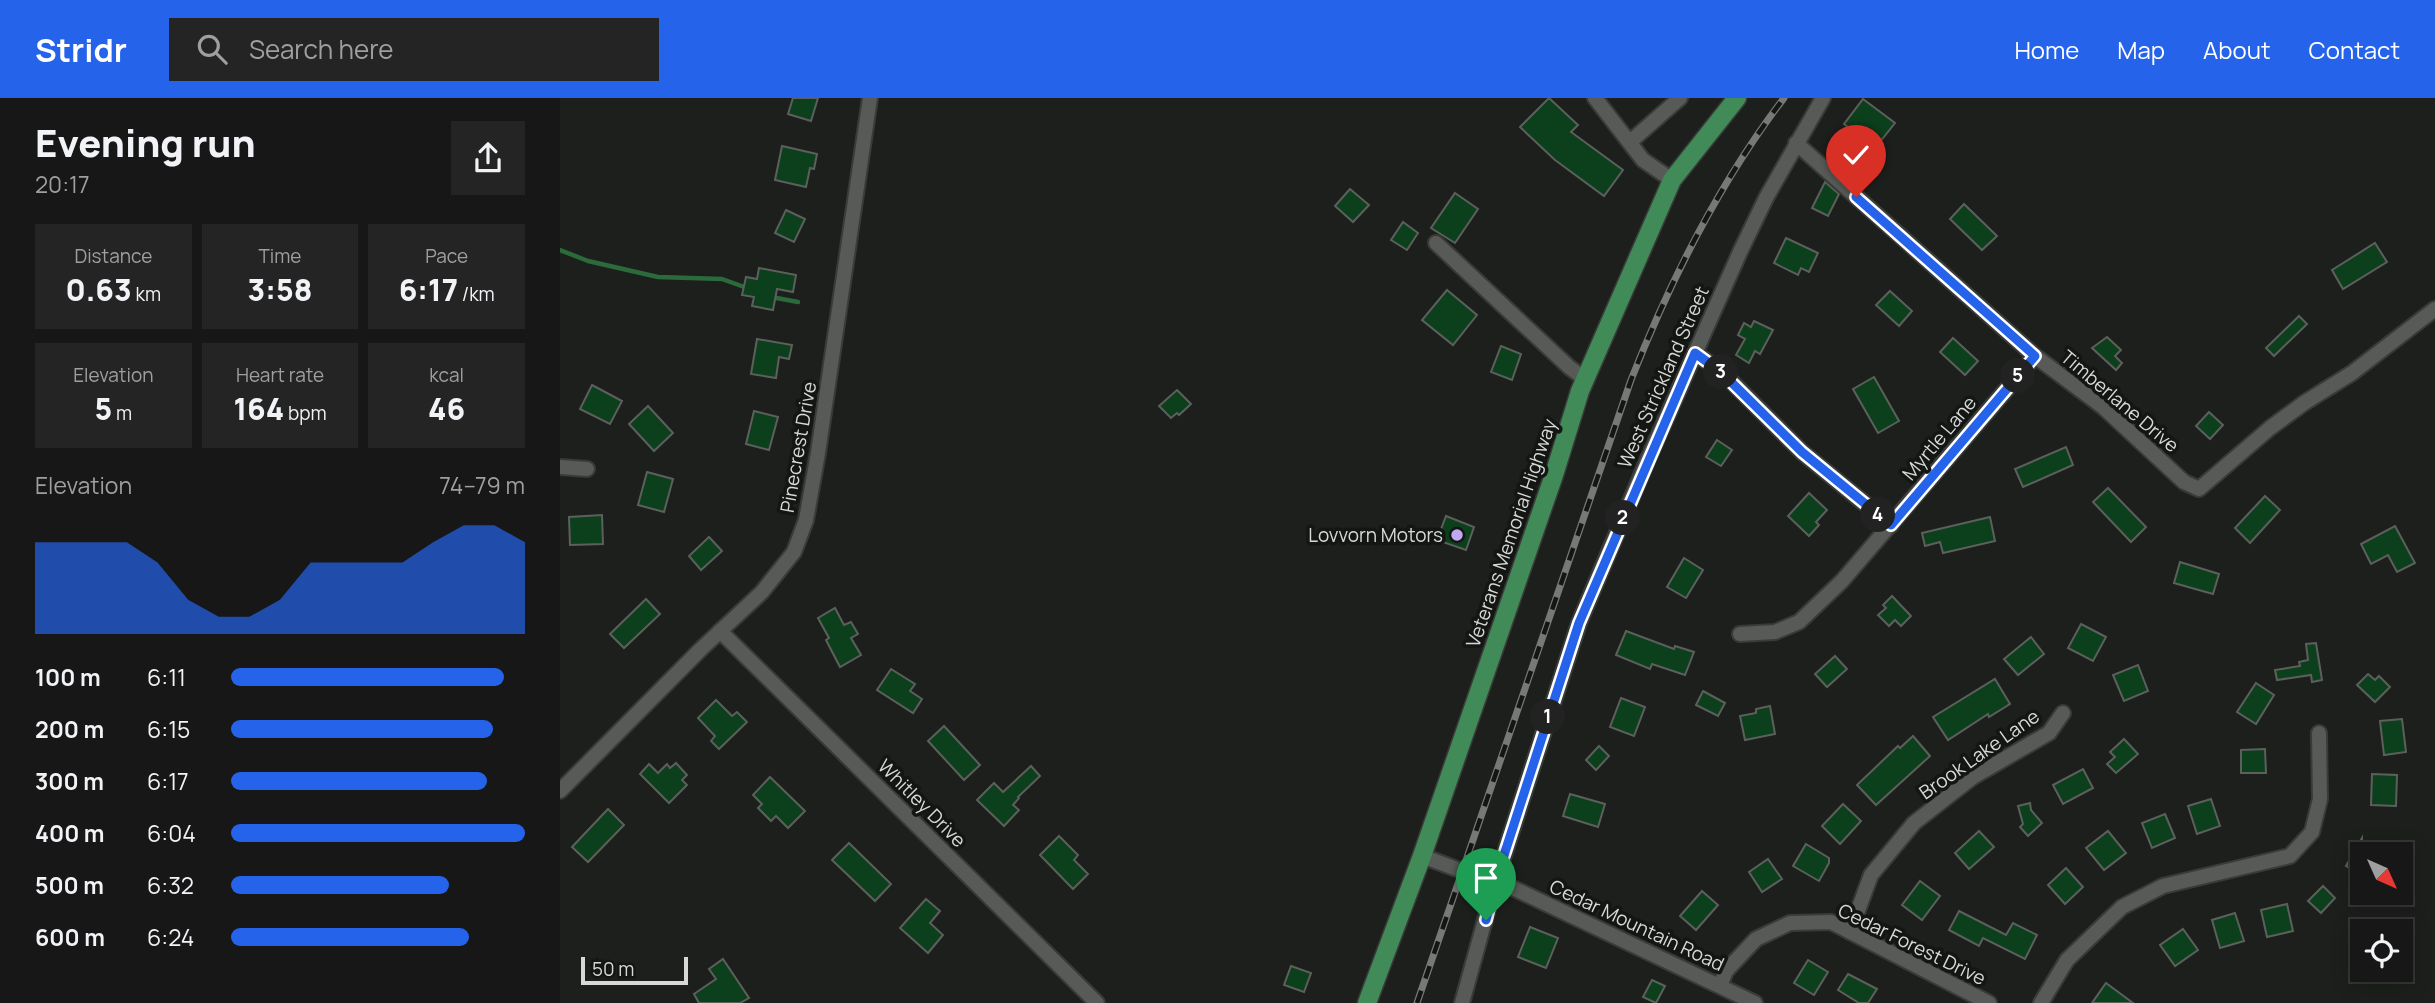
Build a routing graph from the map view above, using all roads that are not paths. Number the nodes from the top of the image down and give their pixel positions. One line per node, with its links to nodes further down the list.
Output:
1 (870, 98): 17 (street, Pinecrest Drive)
2 (1595, 98): 6 (street)
3 (1680, 98): 6 (street)
4 (1737, 98): 8 (main road, Veterans Memorial Highway)
5 (1823, 98): 7 (street, West Strickland Street)
6 (1630, 142): 8 (street)
7 (1796, 144): 11 (street, West Strickland Street); 12 (street, Timberlane Drive)
8 (1672, 180): 13 (main road, Veterans Memorial Highway)
9 (1436, 243): 13 (street)
10 (2435, 309): 12 (street, Timberlane Drive)
11 (1695, 353): 16 (street); 23 (street, West Strickland Street)
12 (2035, 356): 16 (street, Myrtle Lane)
13 (1585, 379): 22 (main road, Veterans Memorial Highway)
14 (560, 467): 15 (street)
15 (587, 469)
16 (1891, 525): 18 (street, Myrtle Lane)
17 (720, 631): 21 (street, Pinecrest Drive); 26 (street, Whitley Drive)
18 (1740, 634)
19 (2063, 713): 24 (street, Brook Lake Lane)
20 (2319, 733): 31 (street)
21 (560, 791)
22 (1422, 856): 23 (street, Cedar Mountain Road); 27 (main road, Veterans Memorial Highway)
23 (1496, 880): 25 (street, Cedar Mountain Road); 28 (street, West Strickland Street)
24 (1850, 932): 25 (street, Cedar Forest Drive); 30 (street, Cedar Forest Drive)
25 (1720, 986): 29 (street, Cedar Mountain Road)
26 (1097, 1003)
27 (1367, 1003)
28 (1462, 1003)
29 (1755, 1003)
30 (1989, 1003)
31 (2041, 1003)

